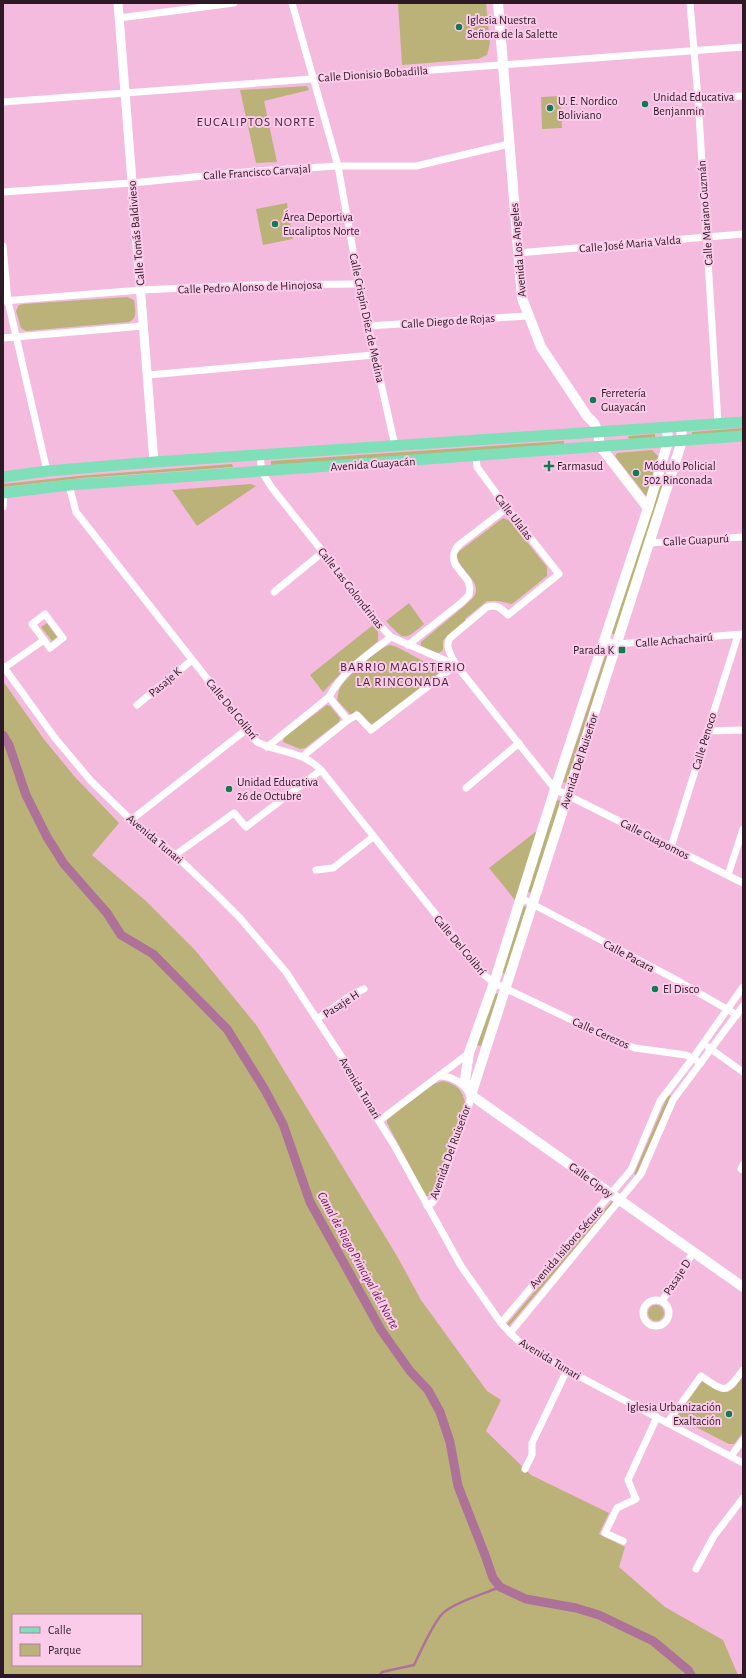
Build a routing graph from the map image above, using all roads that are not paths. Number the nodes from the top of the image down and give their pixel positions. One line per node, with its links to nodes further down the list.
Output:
1 (118, 3): 6 (street, Calle Tomás Baldivieso)
2 (234, 3): 6 (street)
3 (292, 3): 10 (street, Calle Crispín Díez de Medina)
4 (498, 3): 9 (main road, Avenida Los Angeles)
5 (690, 3): 8 (street, Calle Mariano Guzmán)
6 (119, 18): 11 (street, Calle Tomás Baldivieso)
7 (743, 47): 8 (street, Calle Dionisio Bobadilla)
8 (694, 51): 9 (street, Calle Dionisio Bobadilla); 13 (street, Calle Mariano Guzmán)
9 (503, 65): 10 (street, Calle Dionisio Bobadilla); 15 (main road, Avenida Los Angeles)
10 (312, 79): 11 (street, Calle Dionisio Bobadilla); 16 (street, Calle Crispín Díez de Medina)
11 (125, 93): 14 (street, Calle Dionisio Bobadilla); 17 (street, Calle Tomás Baldivieso)
12 (743, 96): 13 (street)
13 (698, 98): 20 (street, Calle Mariano Guzmán)
14 (3, 102)
15 (509, 144): 16 (street, Calle Francisco Carvajal); 22 (main road, Avenida Los Angeles)
16 (338, 166): 17 (street, Calle Francisco Carvajal); 24 (street, Calle Crispín Díez de Medina)
17 (132, 183): 18 (street, Calle Francisco Carvajal); 25 (street, Calle Tomás Baldivieso)
18 (3, 192)
19 (743, 234): 20 (street, Calle José Maria Valda)
20 (707, 237): 22 (street, Calle José Maria Valda); 35 (street, Calle Mariano Guzmán)
21 (3, 246): 23 (street)
22 (518, 253): 27 (main road, Avenida Los Angeles)
23 (4, 267): 26 (street)
24 (359, 284): 25 (street, Calle Pedro Alonso de Hinojosa); 29 (street, Calle Crispín Díez de Medina)
25 (141, 290): 26 (street, Calle Pedro Alonso de Hinojosa); 28 (street, Calle Tomás Baldivieso)
26 (6, 301): 30 (street)
27 (527, 316): 29 (street, Calle Diego de Rojas); 38 (main road, Avenida Los Angeles)
28 (143, 326): 30 (street); 33 (street, Calle Tomás Baldivieso)
29 (368, 326): 32 (street, Calle Crispín Díez de Medina)
30 (16, 337): 31 (street); 47 (street)
31 (3, 338)
32 (374, 355): 33 (street); 42 (street, Calle Crispín Díez de Medina)
33 (148, 375): 46 (street, Calle Tomás Baldivieso)
34 (743, 422): 35 (main road, Avenida Guayacán)
35 (718, 423): 36 (main road, Avenida Guayacán)
36 (681, 426): 37 (main road, Avenida Guayacán); 40 (main road, Avenida Del Ruiseñor)
37 (667, 427): 38 (main road, Avenida Guayacán); 41 (main road, Avenida Del Ruiseñor)
38 (598, 432): 42 (main road, Avenida Guayacán); 43 (main road, Avenida Los Angeles)
39 (743, 436): 40 (main road, Avenida Guayacán)
40 (682, 441): 41 (main road, Avenida Guayacán); 56 (main road, Avenida Del Ruiseñor)
41 (668, 442): 43 (main road, Avenida Guayacán); 54 (main road, Avenida Del Ruiseñor)
42 (394, 446): 44 (main road, Avenida Guayacán)
43 (600, 446): 45 (main road, Avenida Guayacán); 54 (main road, Avenida Los Angeles)
44 (260, 456): 46 (main road, Avenida Guayacán); 48 (street, Calle Las Golondrinas)
45 (476, 456): 48 (main road, Avenida Guayacán); 53 (street, Calle Ulalas)
46 (154, 462): 47 (main road, Avenida Guayacán)
47 (47, 471): 49 (main road, Avenida Guayacán)
48 (262, 472): 50 (main road, Avenida Guayacán); 57 (street, Calle Las Golondrinas)
49 (3, 477)
50 (69, 485): 51 (main road, Avenida Guayacán); 65 (street, Calle Del Colibrí)
51 (3, 493): 52 (street)
52 (3, 507)
53 (507, 508): 64 (street); 66 (street, Calle Ulalas)
54 (648, 508): 62 (main road, Avenida Del Ruiseñor)
55 (743, 537): 56 (street, Calle Guapurú)
56 (650, 543): 63 (main road, Avenida Del Ruiseñor)
57 (323, 552): 58 (street); 60 (street, Calle Las Golondrinas)
58 (274, 592)
59 (740, 634): 63 (street, Calle Achachairú); 73 (street, Calle Penoco)
60 (391, 637): 64 (street, Calle Las Golondrinas); 68 (street)
61 (44, 640): 61 (street); 67 (street)
62 (605, 640): 63 (street, Calle Achachairú); 79 (main road, Avenida Del Ruiseñor)
63 (617, 644): 80 (main road, Avenida Del Ruiseñor)
64 (408, 645): 66 (street, Calle Las Golondrinas)
65 (192, 660): 69 (street, Pasaje K); 71 (street, Calle Del Colibrí)
66 (456, 665): 70 (street); 74 (street, Calle Las Golondrinas)
67 (4, 667): 81 (street, Avenida Tunari)
68 (329, 697): 70 (street); 75 (street)
69 (138, 705)
70 (348, 720): 76 (street)
71 (247, 730): 75 (street, Calle Del Colibrí); 81 (street)
72 (743, 730): 73 (street)
73 (707, 731): 84 (street, Calle Penoco)
74 (519, 743): 78 (street); 79 (street, Calle Las Golondrinas)
75 (267, 747): 76 (street, Calle Del Colibrí)
76 (303, 756): 77 (street, Calle Del Colibrí)
77 (321, 770): 83 (street, Calle Del Colibrí); 85 (street)
78 (466, 788)
79 (556, 789): 80 (street, Calle Las Golondrinas); 89 (main road, Avenida Del Ruiseñor)
80 (568, 795): 84 (street, Calle Guapomos); 90 (main road, Avenida Del Ruiseñor)
81 (131, 820): 85 (street, Avenida Tunari)
82 (743, 829): 87 (street)
83 (373, 837): 86 (street); 91 (street, Calle Del Colibrí)
84 (672, 847): 87 (street, Calle Guapomos)
85 (176, 854): 98 (street, Avenida Tunari)
86 (316, 870)
87 (728, 876): 88 (street, Calle Guapomos)
88 (743, 883)
89 (521, 898): 90 (street, Calle Pacara); 91 (main road, Avenida Del Ruiseñor)
90 (532, 905): 93 (main road, Avenida Del Ruiseñor); 96 (street, Calle Pacara)
91 (494, 983): 93 (street, Calle Del Colibrí); 101 (main road, Avenida Del Ruiseñor)
92 (743, 986): 96 (street, Avenida Isiboro Sécure)
93 (505, 987): 102 (street, Calle Cerezos); 106 (main road, Avenida Del Ruiseñor)
94 (364, 989): 98 (street, Pasaje H)
95 (743, 1006): 97 (street, Avenida Isiboro Sécure)
96 (727, 1009): 97 (street, Calle Pacara); 99 (street, Avenida Isiboro Sécure)
97 (737, 1015): 100 (street, Avenida Isiboro Sécure)
98 (318, 1019): 107 (street, Avenida Tunari)
99 (703, 1044): 100 (street); 102 (street, Avenida Isiboro Sécure)
100 (711, 1050): 103 (street, Avenida Isiboro Sécure); 104 (street)
101 (469, 1053): 105 (street); 106 (main road, Avenida Del Ruiseñor)
102 (693, 1058): 103 (street, Calle Cerezos); 110 (street, Avenida Isiboro Sécure)
103 (701, 1063): 111 (street, Avenida Isiboro Sécure)
104 (743, 1072)
105 (439, 1076): 106 (street, Calle Cipoy); 107 (street)
106 (471, 1095): 110 (main road, Calle Cipoy); 112 (street, Avenida Del Ruiseñor)
107 (379, 1121): 112 (street, Avenida Tunari)
108 (743, 1165): 109 (street)
109 (743, 1170)
110 (611, 1194): 111 (main road, Calle Cipoy); 116 (street, Avenida Isiboro Sécure)
111 (619, 1201): 113 (main road, Calle Cipoy); 117 (street, Avenida Isiboro Sécure)
112 (427, 1206): 116 (street, Avenida Tunari)
113 (693, 1253): 114 (main road, Calle Cipoy); 115 (street, Pasaje D)
114 (743, 1287)
115 (662, 1301)
116 (501, 1323): 117 (street, Avenida Tunari)
117 (510, 1334): 118 (street, Avenida Tunari)
118 (567, 1370): 120 (street, Avenida Tunari); 125 (street)
119 (743, 1370): 121 (street)
120 (657, 1417): 121 (street, Avenida Tunari); 127 (street)
121 (667, 1423): 123 (street, Avenida Tunari)
122 (743, 1440): 123 (street)
123 (732, 1456): 124 (street, Avenida Tunari)
124 (743, 1463)
125 (525, 1469)
126 (743, 1498): 128 (street)
127 (623, 1542)
128 (696, 1568)

